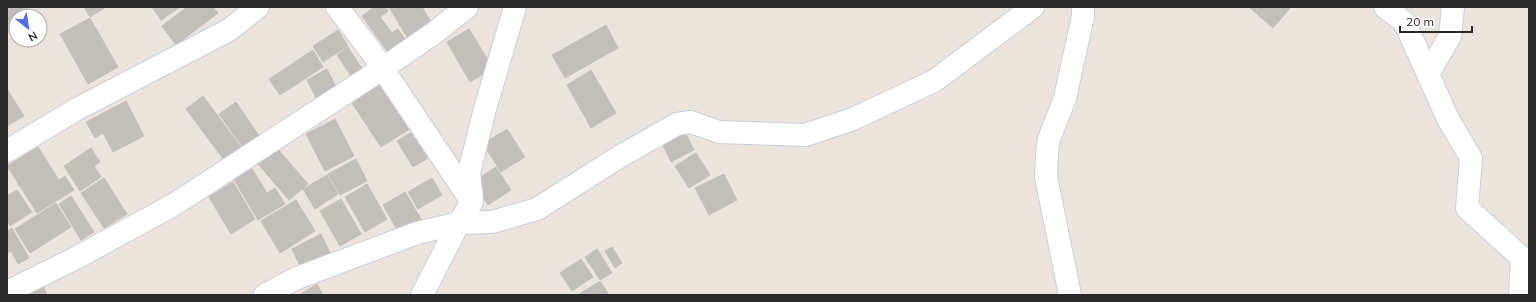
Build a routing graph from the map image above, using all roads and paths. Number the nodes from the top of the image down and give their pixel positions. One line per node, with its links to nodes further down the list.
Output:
1 (258, 7): 11 (street)
2 (337, 7): 9 (street)
3 (467, 7): 9 (street)
4 (515, 7): 12 (street)
5 (1033, 7): 13 (street)
6 (1083, 7): 17 (street)
7 (1385, 7): 10 (street)
8 (1453, 7): 10 (street)
9 (382, 68): 12 (street); 14 (street)
10 (1428, 74): 18 (street)
11 (7, 151)
12 (472, 202): 13 (street)
13 (459, 223): 15 (street); 16 (street)
14 (7, 292)
15 (266, 295)
16 (422, 295)
17 (1070, 295)
18 (1520, 295)

